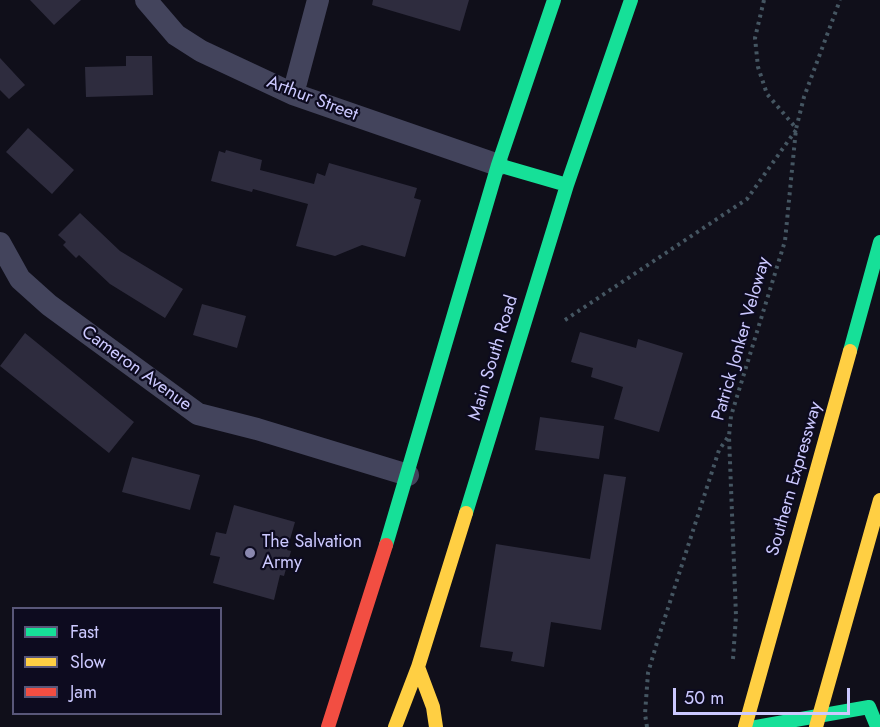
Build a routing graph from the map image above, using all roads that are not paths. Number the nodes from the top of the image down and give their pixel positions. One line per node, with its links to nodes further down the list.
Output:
1 (147, 0): 5 (street, Arthur Street)
2 (318, 0): 5 (street)
3 (554, 0): 6 (main road)
4 (631, 0): 7 (main road, Main South Road)
5 (293, 94): 6 (street, Arthur Street)
6 (498, 165): 7 (main road); 10 (main road)
7 (567, 185): 12 (main road, Main South Road)
8 (880, 242): 17 (main road, Southern Expressway)
9 (0, 243): 10 (street, Cameron Avenue)
10 (408, 475): 14 (main road)
11 (880, 500): 19 (main road)
12 (418, 667): 15 (main road, Main South Road); 16 (main road)
13 (877, 726): 18 (main road)
14 (328, 727)
15 (394, 727)
16 (436, 727)
17 (745, 727)
18 (756, 727)
19 (816, 727)

